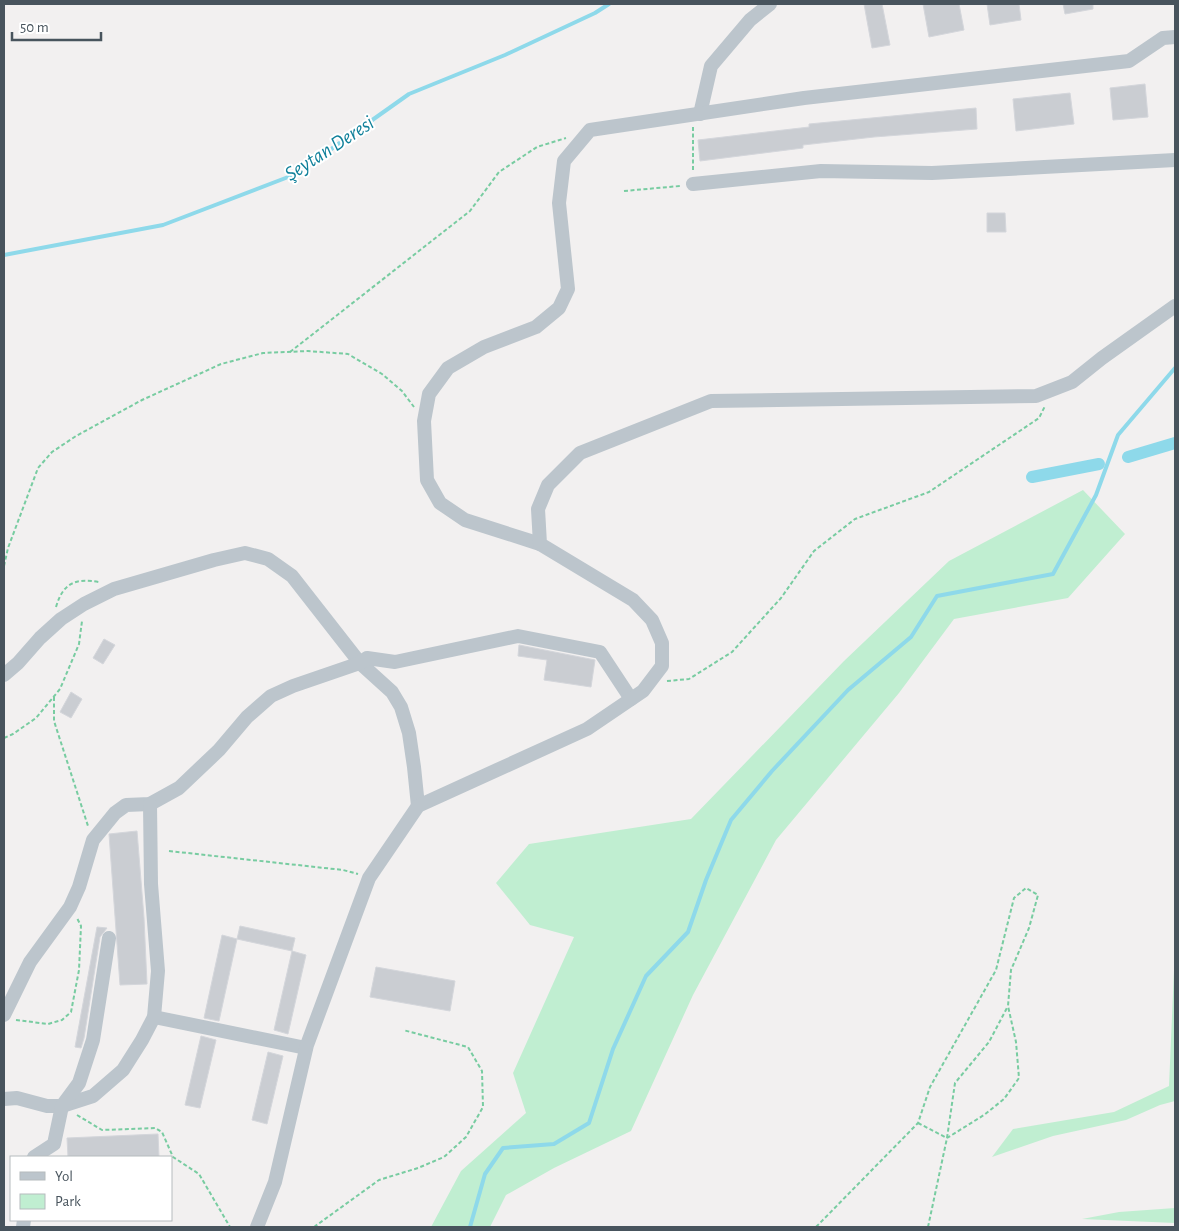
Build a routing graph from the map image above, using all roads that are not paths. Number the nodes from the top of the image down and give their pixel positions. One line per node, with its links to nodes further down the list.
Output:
1 (770, 4): 3 (street)
2 (1175, 37): 3 (street)
3 (696, 114): 7 (street)
4 (1175, 160): 5 (street)
5 (693, 184)
6 (1175, 306): 7 (street)
7 (540, 544): 10 (street)
8 (360, 663): 9 (street); 10 (street); 11 (street); 12 (street)
9 (4, 675)
10 (631, 699): 12 (street)
11 (150, 804): 14 (street); 15 (street)
12 (418, 806): 16 (street)
13 (109, 938): 18 (street)
14 (8, 1017)
15 (154, 1017): 16 (street); 18 (street)
16 (306, 1048): 20 (street)
17 (4, 1099): 18 (street)
18 (62, 1106): 19 (street)
19 (36, 1156)
20 (257, 1227)

